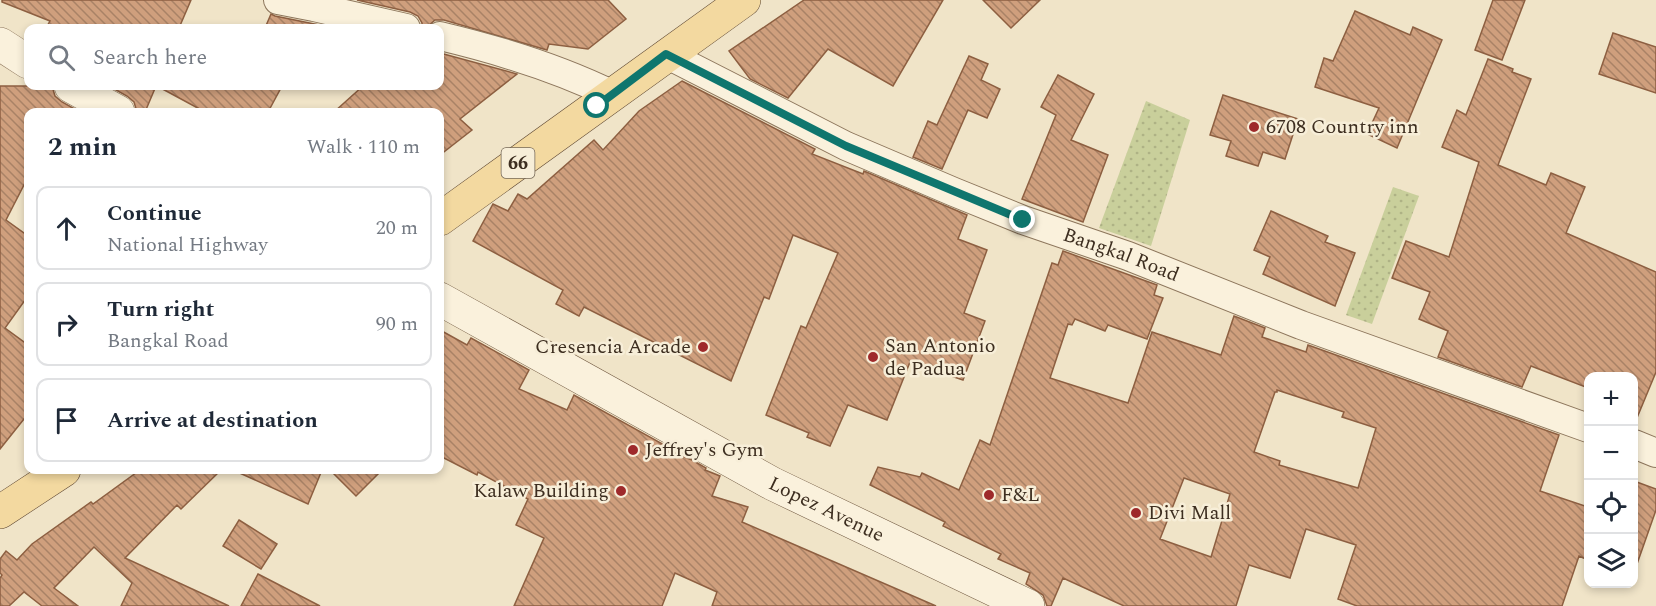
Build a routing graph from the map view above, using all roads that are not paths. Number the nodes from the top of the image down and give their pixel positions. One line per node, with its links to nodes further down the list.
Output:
1 (278, 0): 3 (street)
2 (744, 0): 6 (main road, 66)
3 (389, 24)
4 (444, 37): 9 (street)
5 (0, 44): 7 (main road)
6 (666, 54): 9 (main road, 66); 13 (street, Bangkal Road)
7 (24, 59)
8 (78, 90): 10 (main road)
9 (613, 95): 11 (main road, 66)
10 (110, 108)
11 (444, 216)
12 (444, 301): 18 (main road, Lopez Avenue)
13 (1584, 427)
14 (1638, 446): 15 (street)
15 (1656, 453)
16 (58, 474): 17 (main road)
17 (0, 512)
18 (1024, 605)

